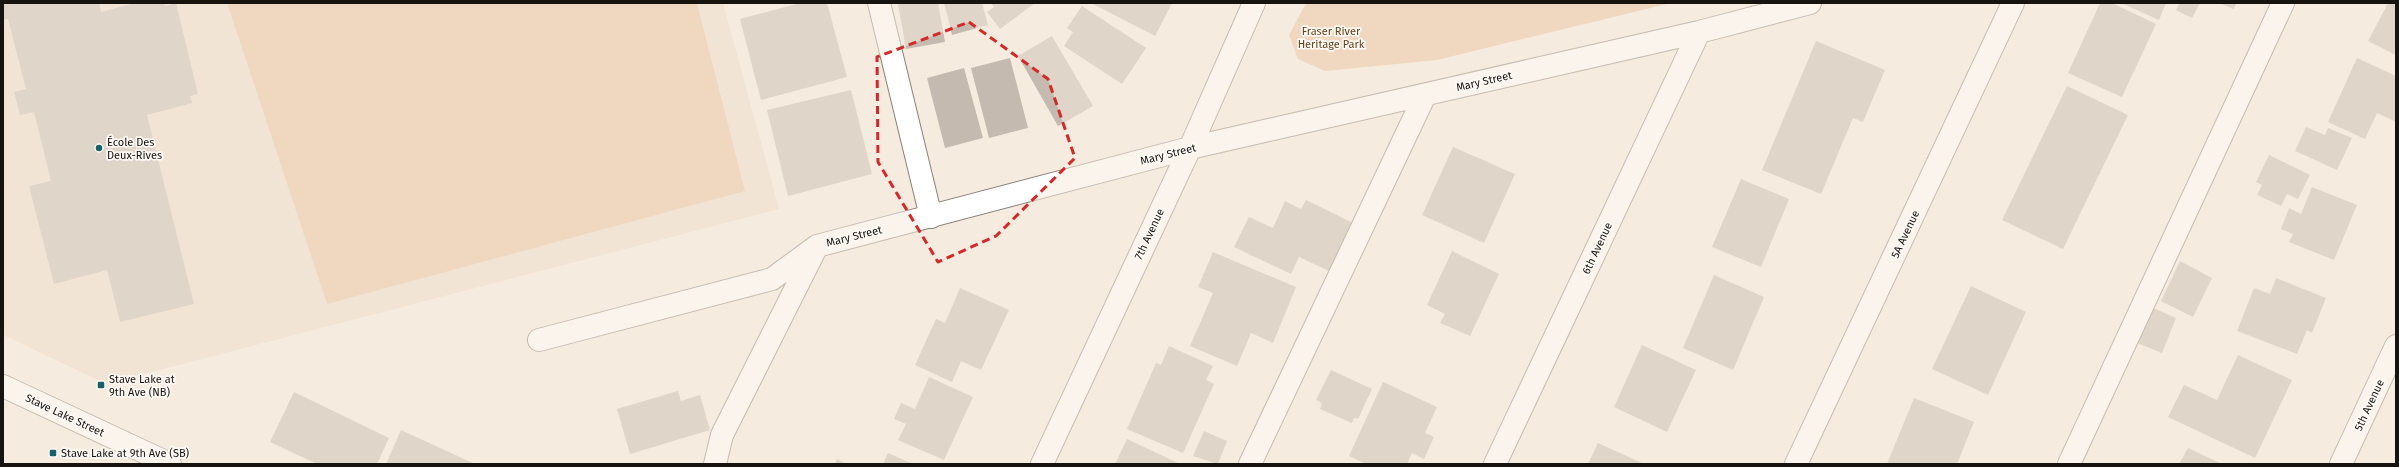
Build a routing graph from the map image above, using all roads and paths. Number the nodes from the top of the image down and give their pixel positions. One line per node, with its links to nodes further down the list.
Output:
1 (879, 3): 9 (street)
2 (1254, 3): 8 (street, 7th Avenue)
3 (1810, 3): 6 (street, Mary Street)
4 (2012, 3): 20 (street, 5A Avenue)
5 (2283, 3): 21 (street)
6 (1699, 32): 7 (street, Mary Street); 19 (street, 6th Avenue)
7 (1425, 94): 8 (street, Mary Street); 18 (street)
8 (1190, 148): 9 (street, Mary Street); 17 (street, 7th Avenue)
9 (931, 217): 10 (street, Mary Street)
10 (817, 246): 11 (street, Mary Street); 16 (street)
11 (539, 340)
12 (2396, 346): 22 (street, 5th Avenue)
13 (3, 386): 14 (street, Stave Lake Street)
14 (140, 458): 15 (street, Stave Lake Street)
15 (170, 464)
16 (715, 464)
17 (1042, 464)
18 (1250, 464)
19 (1495, 464)
20 (1796, 464)
21 (2068, 464)
22 (2341, 464)

